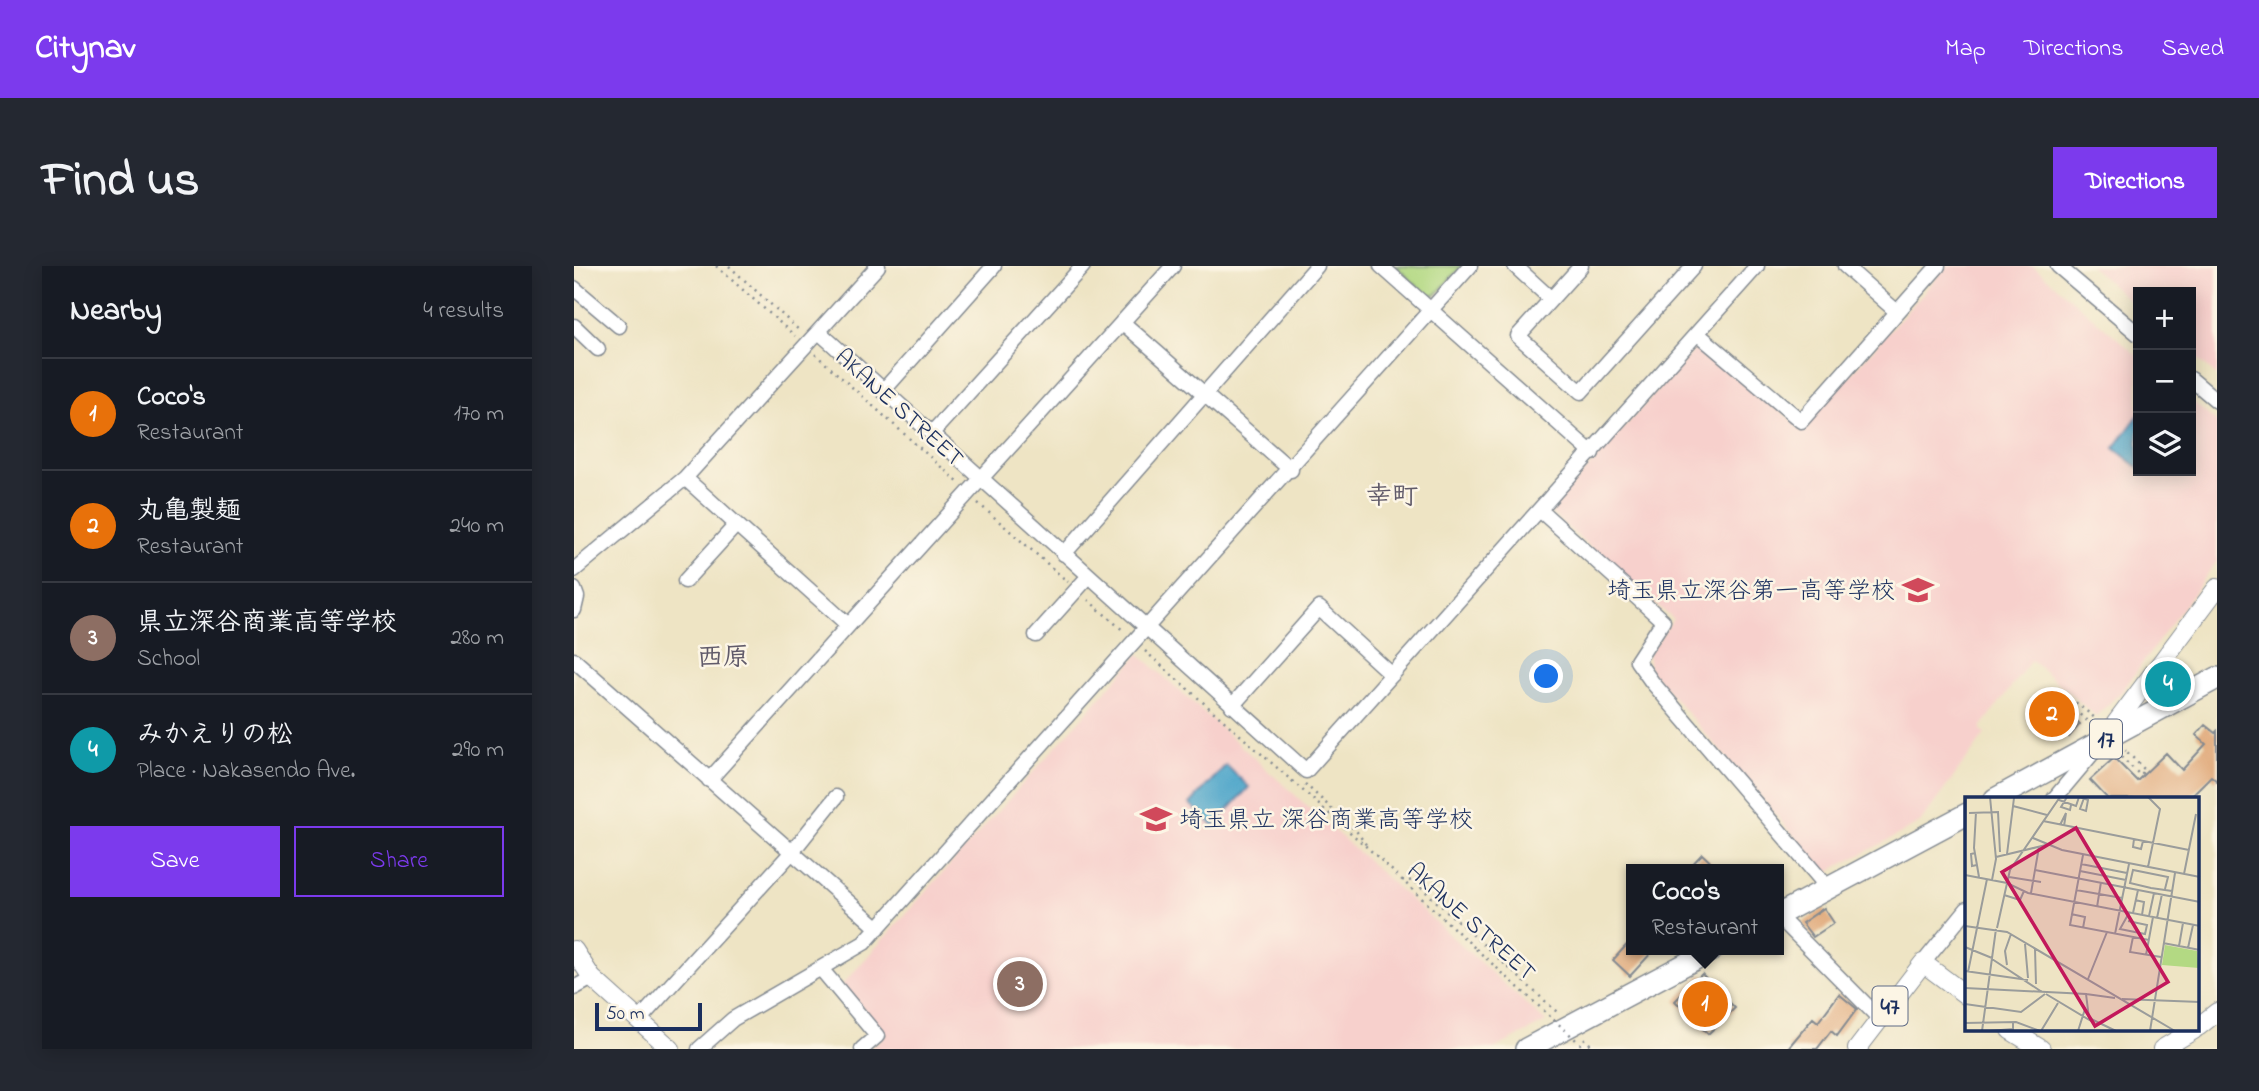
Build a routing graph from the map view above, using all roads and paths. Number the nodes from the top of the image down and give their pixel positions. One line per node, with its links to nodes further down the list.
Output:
1 (716, 266): 28 (path)
2 (729, 266): 25 (path)
3 (878, 266): 26 (street)
4 (994, 266): 32 (street)
5 (1083, 266): 35 (street)
6 (1173, 266): 21 (street)
7 (1317, 266): 33 (street)
8 (1381, 266): 19 (street)
9 (1471, 266): 19 (street)
10 (1515, 266): 18 (street)
11 (1581, 266): 18 (street)
12 (1694, 266): 18 (street)
13 (1757, 266): 27 (street)
14 (1845, 266): 20 (street)
15 (1938, 266): 20 (street)
16 (2058, 266): 24 (street)
17 (574, 288): 23 (street)
18 (1551, 299)
19 (1430, 310): 36 (street); 37 (street)
20 (1897, 312): 27 (street)
21 (1122, 322): 33 (street); 39 (street)
22 (574, 326): 29 (street)
23 (619, 326)
24 (2133, 330)
25 (801, 332)
26 (818, 332): 32 (street); 38 (street)
27 (1698, 334): 36 (street)
28 (796, 337)
29 (598, 349)
30 (814, 353): 40 (path, AKANE STREET)
31 (2196, 383): 34 (street)
32 (883, 391): 35 (street)
33 (1204, 394): 37 (street); 44 (street)
34 (2217, 401)
35 (932, 434): 39 (street)
36 (1592, 453): 42 (street)
37 (1291, 470): 54 (street)
38 (685, 478): 43 (street); 45 (street)
39 (980, 478): 44 (street); 53 (street)
40 (963, 487)
41 (974, 496): 48 (path, AKANE STREET)
42 (1541, 511): 59 (street); 72 (street)
43 (736, 525): 47 (street); 53 (street)
44 (1064, 554): 46 (street)
45 (574, 570)
46 (1088, 577): 54 (street); 56 (street)
47 (685, 581)
48 (1072, 584)
49 (2217, 588): 63 (main road)
50 (574, 589): 52 (street)
51 (1083, 594): 55 (path)
52 (574, 610)
53 (848, 625): 65 (street)
54 (1147, 629): 61 (street); 76 (street)
55 (1127, 634)
56 (1036, 635)
57 (1146, 652): 71 (path, AKANE STREET)
58 (574, 660): 65 (street)
59 (1392, 675): 61 (street); 61 (street)
60 (2217, 678): 63 (highway, 17)
61 (1232, 706)
62 (2095, 718): 63 (path)
63 (2098, 732): 64 (path, bridge); 67 (highway, 17); 68 (street)
64 (2122, 757)
65 (709, 780): 70 (street)
66 (836, 797): 70 (street)
67 (1998, 797)
68 (2055, 797)
69 (1965, 815): 72 (highway)
70 (792, 852): 76 (street); 87 (street)
71 (1402, 880): 85 (path); 97 (path, AKANE STREET, bridge)
72 (1828, 888): 74 (highway)
73 (1965, 911): 79 (street)
74 (1784, 913)
75 (1784, 921): 86 (street)
76 (878, 929): 80 (street)
77 (574, 950): 81 (main road)
78 (1703, 955): 96 (highway)
79 (1923, 963): 83 (main road, 47); 86 (main road, 47)
80 (822, 970): 94 (street); 95 (street)
81 (592, 978): 82 (street); 87 (main road)
82 (574, 988)
83 (1965, 994)
84 (2217, 1012): 88 (main road)
85 (1560, 1018)
86 (1880, 1018): 99 (main road, 47)
87 (640, 1019): 93 (main road)
88 (2200, 1025)
89 (2013, 1032): 92 (main road)
90 (2190, 1032): 100 (main road)
91 (1579, 1034): 98 (path)
92 (2035, 1048)
93 (671, 1049)
94 (699, 1049)
95 (862, 1049)
96 (1526, 1049)
97 (1586, 1049)
98 (1595, 1049)
99 (1857, 1049)
100 (2162, 1049)

